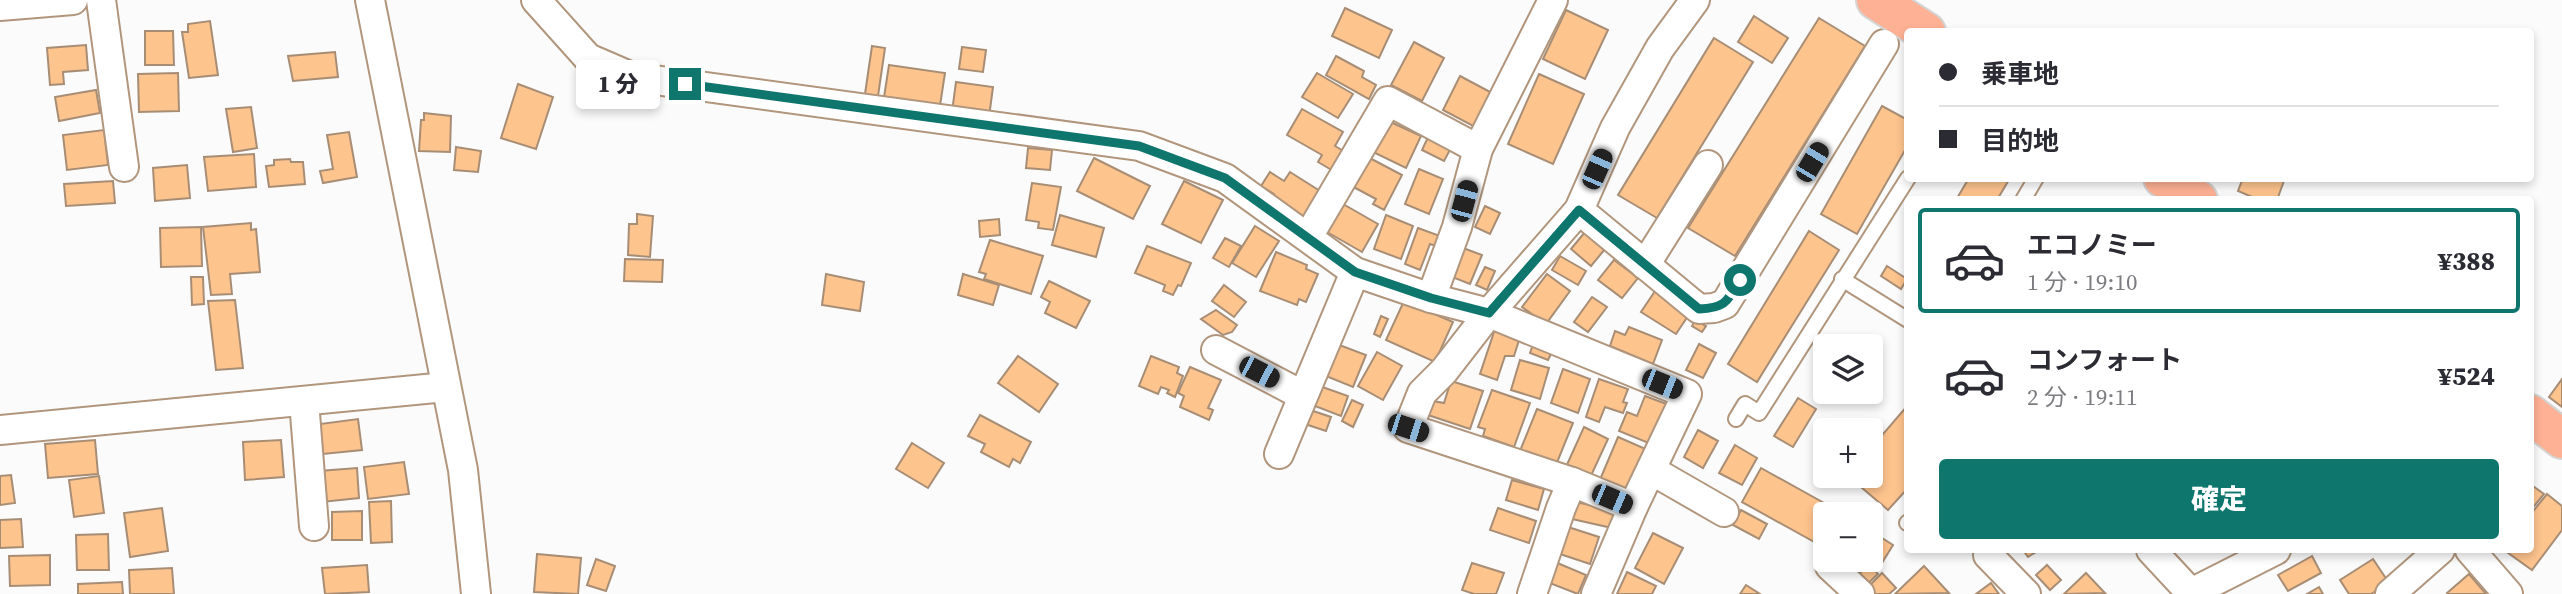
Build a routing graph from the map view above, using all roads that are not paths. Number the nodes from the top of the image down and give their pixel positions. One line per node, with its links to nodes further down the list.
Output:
1 (73, 0): 8 (street)
2 (101, 0): 13 (street)
3 (370, 0): 26 (street)
4 (536, 0): 18 (street)
5 (1553, 0): 11 (street)
6 (1695, 0): 17 (street)
7 (1876, 0): 9 (highway)
8 (0, 6)
9 (1920, 28)
10 (1884, 44): 19 (street)
11 (1478, 149): 18 (street); 22 (street)
12 (1708, 165): 19 (street)
13 (124, 167)
14 (1905, 182): 21 (lane)
15 (2169, 182): 16 (highway)
16 (2192, 196)
17 (1579, 210): 19 (street); 23 (street)
18 (1308, 237): 20 (street)
19 (1646, 265)
20 (1355, 272): 22 (street); 27 (street)
21 (1842, 279): 24 (lane); 30 (lane)
22 (1431, 298): 23 (street)
23 (1489, 313): 34 (street); 35 (street)
24 (1904, 318)
25 (1216, 350): 27 (street)
26 (446, 387): 28 (street); 46 (street)
27 (1302, 395): 33 (street)
28 (304, 401): 31 (street); 38 (street)
29 (2534, 417): 32 (highway)
30 (1736, 419)
31 (0, 430)
32 (2562, 439)
33 (1279, 454)
34 (1651, 470): 36 (street); 37 (street)
35 (1572, 482): 36 (street); 47 (street)
36 (1633, 507): 48 (street)
37 (1724, 512)
38 (314, 526)
39 (2154, 553): 45 (street)
40 (2270, 553): 45 (street)
41 (2437, 553): 51 (street)
42 (2473, 553): 52 (street)
43 (1988, 555): 50 (street)
44 (1836, 572): 49 (street)
45 (2189, 593)
46 (476, 594)
47 (1532, 594)
48 (1597, 594)
49 (1860, 594)
50 (2026, 594)
51 (2390, 594)
52 (2508, 594)

